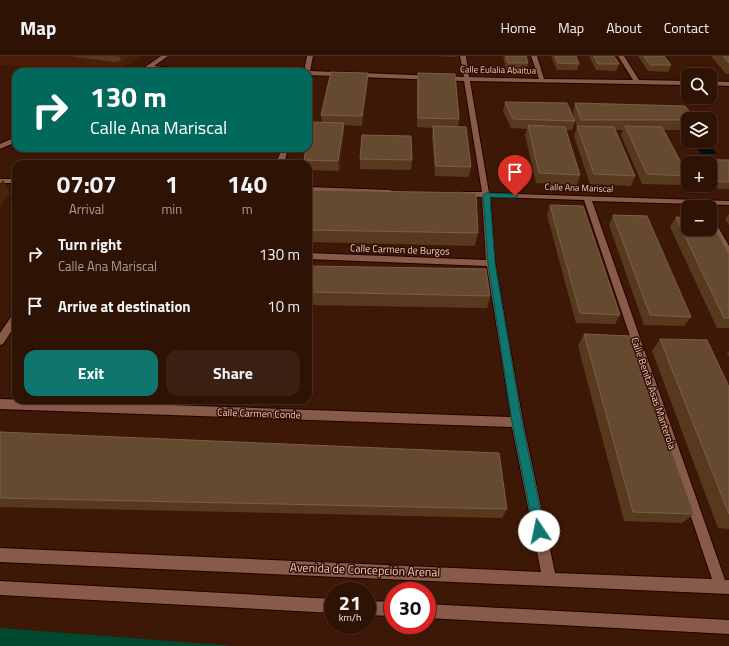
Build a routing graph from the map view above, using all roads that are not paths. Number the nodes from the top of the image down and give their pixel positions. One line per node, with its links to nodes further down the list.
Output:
1 (165, 56): 6 (street)
2 (310, 56): 9 (street)
3 (463, 56): 11 (street)
4 (534, 56): 12 (street)
5 (621, 56): 13 (street)
6 (150, 66): 7 (street); 8 (street)
7 (147, 68)
8 (160, 68)
9 (308, 68)
10 (312, 73): 11 (street, Calle Eulalia Abaitua)
11 (467, 79): 12 (street, Calle Eulalia Abaitua); 24 (street)
12 (542, 80): 13 (street, Calle Eulalia Abaitua)
13 (637, 82): 14 (street, Calle Eulalia Abaitua)
14 (681, 83)
15 (717, 83): 16 (street)
16 (729, 84)
17 (12, 141): 18 (street)
18 (0, 147)
19 (0, 181): 20 (street)
20 (12, 181)
21 (312, 189): 22 (street)
22 (401, 192)
23 (455, 194): 24 (street, Calle Ana Mariscal)
24 (486, 195): 25 (street, Calle Ana Mariscal); 32 (street)
25 (588, 198): 26 (street, Calle Ana Mariscal); 39 (street, Calle Benita Asas Manterola)
26 (681, 203)
27 (717, 203): 28 (street, Calle Ana Mariscal)
28 (729, 203)
29 (717, 232): 30 (street)
30 (729, 253)
31 (312, 256): 32 (street, Calle Carmen de Burgos)
32 (492, 263): 36 (street)
33 (12, 322): 34 (street)
34 (0, 341)
35 (0, 404): 36 (street, Calle Carmen Conde)
36 (517, 422): 38 (street)
37 (0, 555): 38 (street, Avenida de Concepción Arenal)
38 (549, 578): 39 (street, Avenida de Concepción Arenal)
39 (725, 587)
40 (0, 588): 41 (street)
41 (324, 606)
42 (436, 611): 43 (street)
43 (729, 627)

